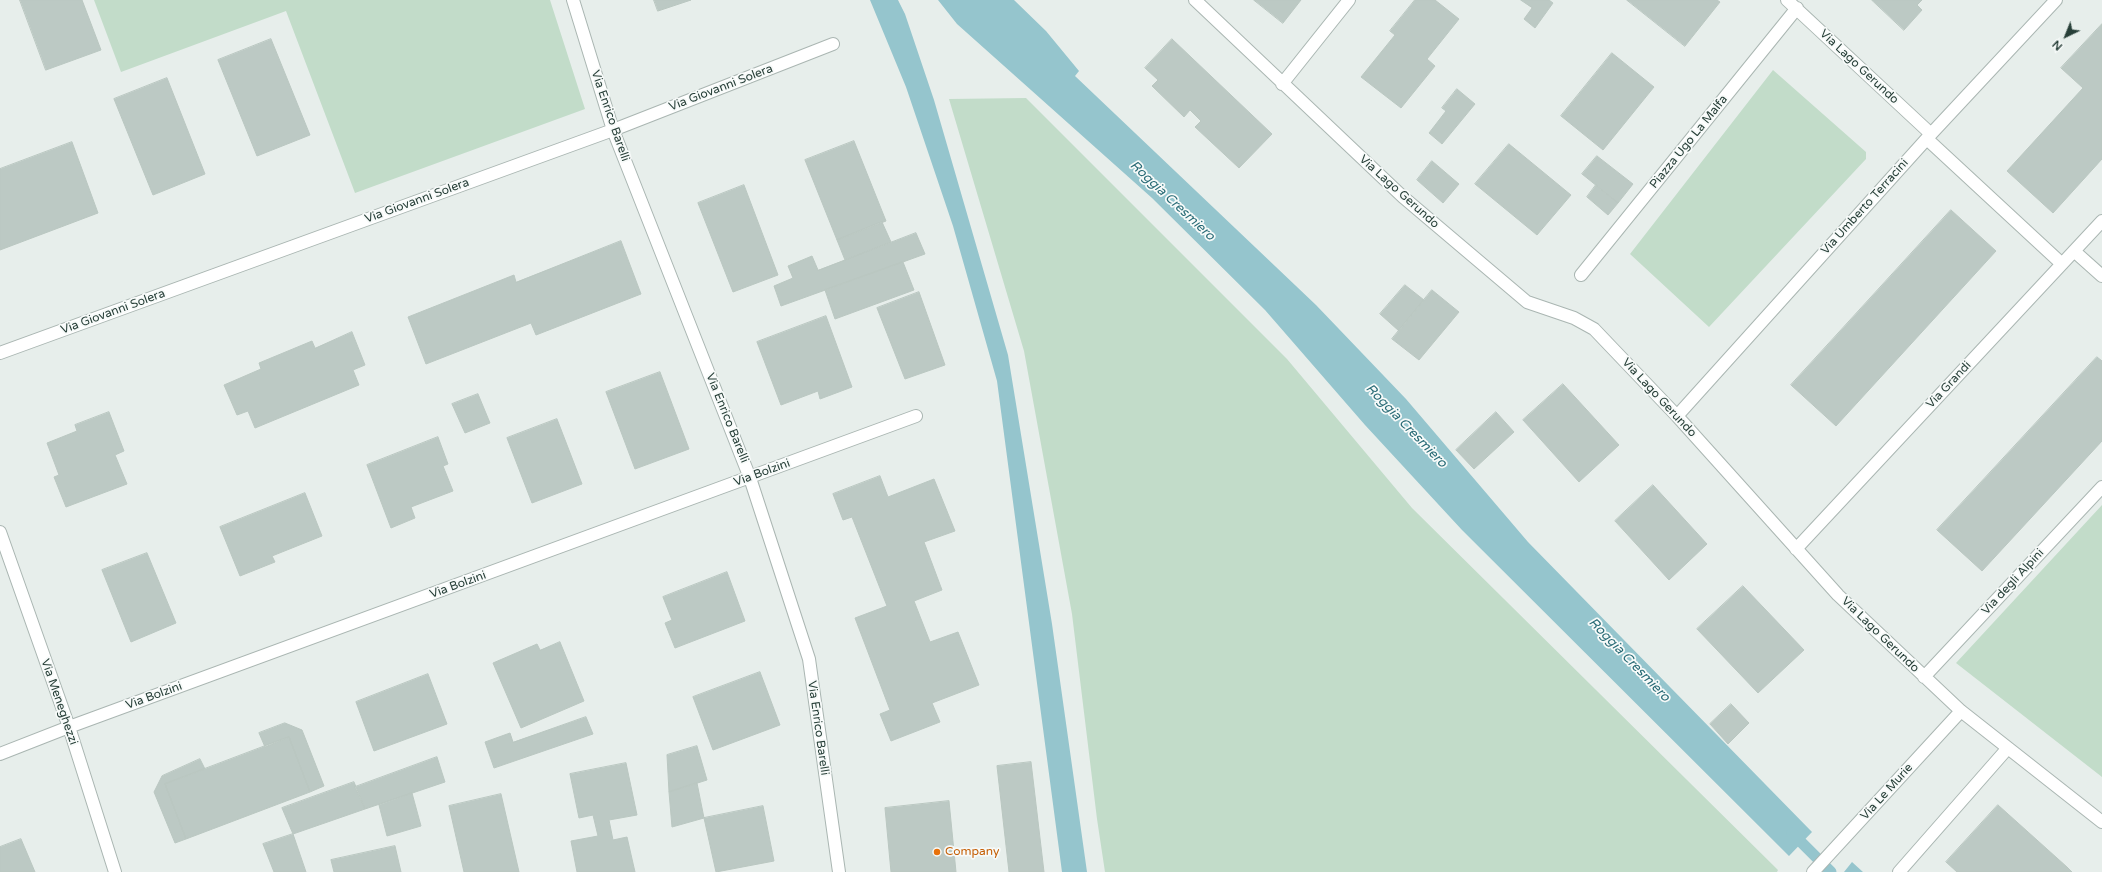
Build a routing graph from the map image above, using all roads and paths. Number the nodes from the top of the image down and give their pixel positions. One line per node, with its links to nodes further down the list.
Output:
1 (573, 0): 9 (street, Via Enrico Barelli)
2 (1195, 0): 8 (street, Via Lago Gerundo)
3 (1349, 0): 8 (street)
4 (1787, 0): 6 (street, Via Lago Gerundo)
5 (2056, 0): 10 (street, Via Umberto Terracini)
6 (1797, 8): 10 (street, Via Lago Gerundo); 14 (street, Piazza Ugo La Malfa)
7 (833, 44): 9 (street, Via Giovanni Solera)
8 (1282, 84): 18 (street, Via Lago Gerundo)
9 (612, 130): 16 (street, Via Giovanni Solera); 19 (street, Via Enrico Barelli)
10 (1929, 137): 13 (street, Via Lago Gerundo); 18 (street, Via Umberto Terracini)
11 (2102, 221): 12 (street, Via Grandi)
12 (2074, 251): 13 (street, Via Grandi); 15 (street)
13 (2062, 264): 22 (street, Via Grandi)
14 (1581, 275)
15 (2102, 276)
16 (0, 353)
17 (916, 416): 19 (street, Via Bolzini)
18 (1676, 416): 22 (street, Via Lago Gerundo)
19 (750, 478): 25 (street, Via Bolzini); 30 (street, Via Enrico Barelli)
20 (2102, 487): 23 (street, Via degli Alpini)
21 (0, 532): 25 (street, Via Meneghezzi)
22 (1796, 550): 23 (street, Via Lago Gerundo)
23 (1924, 677): 24 (street, Via Lago Gerundo)
24 (1961, 711): 26 (street, Via Lago Gerundo); 31 (street, Via Le Murie)
25 (69, 727): 27 (street, Via Bolzini); 29 (street, Via Meneghezzi)
26 (2007, 748): 28 (street, Via Lago Gerundo); 32 (street)
27 (0, 754)
28 (2102, 822)
29 (115, 872)
30 (839, 872)
31 (1813, 872)
32 (1899, 872)

